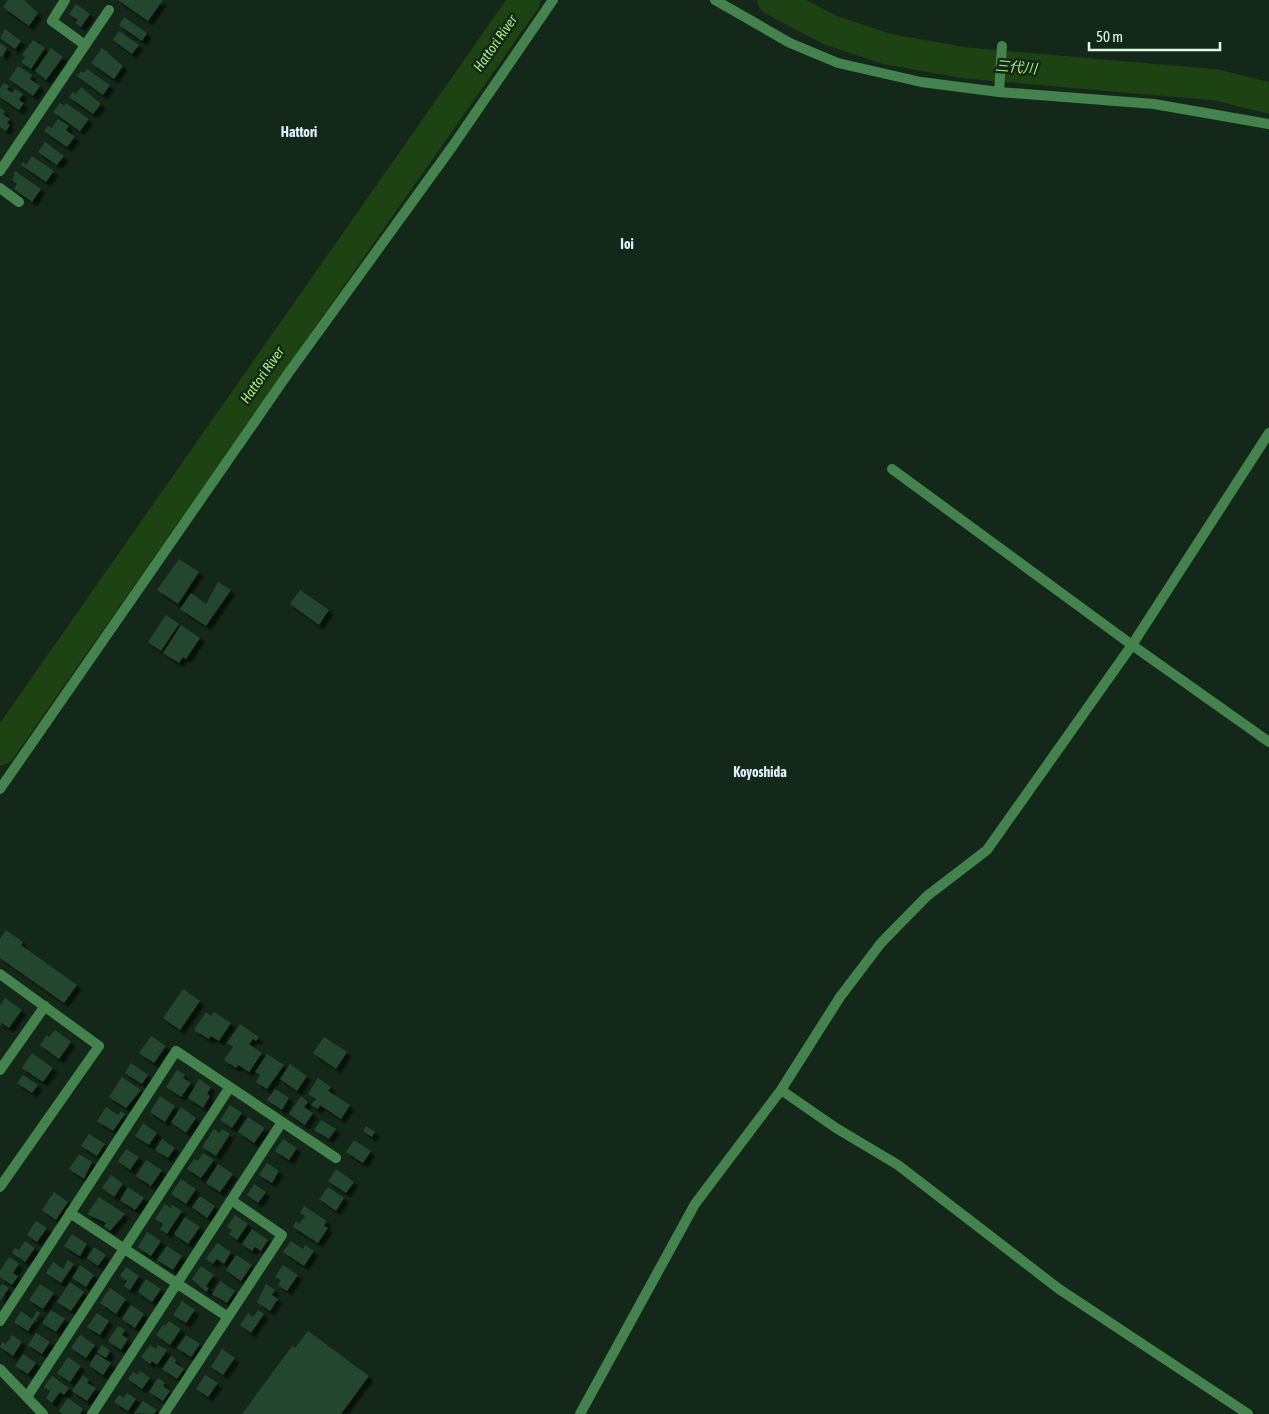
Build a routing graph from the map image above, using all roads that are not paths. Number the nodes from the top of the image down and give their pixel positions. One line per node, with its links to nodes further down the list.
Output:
1 (65, 0): 5 (street)
2 (553, 0): 16 (street)
3 (716, 0): 7 (street)
4 (108, 10): 5 (street)
5 (85, 45): 9 (street)
6 (1002, 49): 7 (street)
7 (999, 90): 8 (street)
8 (1269, 124)
9 (0, 171)
10 (0, 188): 11 (street)
11 (19, 202)
12 (1269, 433): 14 (street)
13 (892, 469): 14 (street)
14 (1132, 645): 15 (street); 21 (street)
15 (1269, 742)
16 (0, 788)
17 (0, 974): 18 (street)
18 (45, 1006): 19 (street); 24 (street)
19 (0, 1070)
20 (230, 1087): 22 (street); 26 (street); 27 (street)
21 (781, 1090): 36 (street); 37 (street)
22 (282, 1122): 23 (street); 25 (street)
23 (336, 1158)
24 (0, 1188)
25 (232, 1200): 28 (street); 29 (street)
26 (70, 1213): 27 (street); 30 (street)
27 (124, 1248): 28 (street); 32 (street)
28 (177, 1283): 29 (street); 34 (street)
29 (228, 1317): 35 (street)
30 (0, 1321)
31 (0, 1369): 32 (street)
32 (27, 1397): 33 (street)
33 (43, 1414)
34 (92, 1414)
35 (164, 1414)
36 (580, 1414)
37 (1248, 1414)

